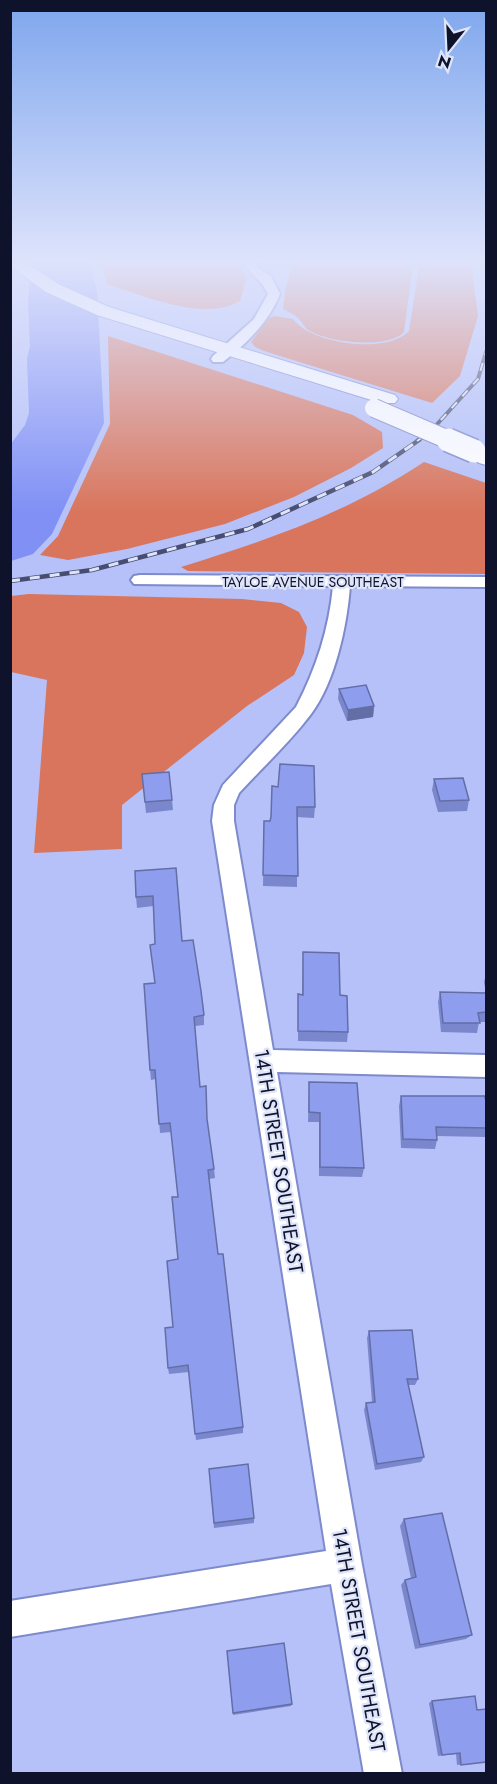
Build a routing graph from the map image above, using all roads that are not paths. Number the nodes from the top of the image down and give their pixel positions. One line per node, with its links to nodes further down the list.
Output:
1 (195, 345): 3 (main road)
2 (234, 345): 3 (street)
3 (224, 354): 4 (main road, bridge)
4 (482, 451)
5 (140, 580): 6 (street, TAYLOE AVENUE SOUTHEAST)
6 (342, 581): 7 (street, TAYLOE AVENUE SOUTHEAST); 8 (street, 14TH STREET SOUTHEAST)
7 (486, 582)
8 (262, 1061): 9 (street); 10 (street, 14TH STREET SOUTHEAST)
9 (486, 1066)
10 (345, 1565): 11 (street); 12 (street, 14TH STREET SOUTHEAST)
11 (10, 1619)
12 (383, 1773)

